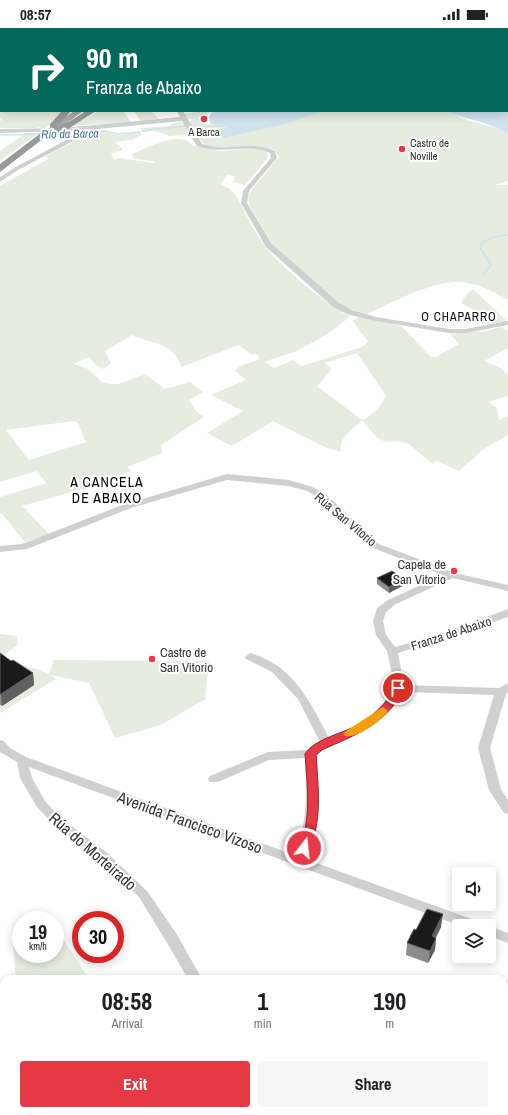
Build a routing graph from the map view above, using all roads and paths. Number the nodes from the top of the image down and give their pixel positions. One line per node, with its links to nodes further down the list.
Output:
1 (66, 112): 7 (highway)
2 (78, 112): 7 (main road)
3 (90, 112): 7 (highway)
4 (181, 112): 5 (street)
5 (184, 118): 7 (street); 10 (street)
6 (0, 131): 7 (street)
7 (54, 132): 8 (highway); 9 (street)
8 (0, 169)
9 (0, 180)
10 (508, 323)
11 (0, 550): 12 (street, Rúa San Vitorio)
12 (452, 575): 13 (street, Rúa San Vitorio); 15 (street, Franza de Abaixo)
13 (508, 588)
14 (508, 612): 15 (street, Franza de Abaixo)
15 (392, 651): 17 (street, Franza de Abaixo)
16 (250, 657): 19 (street)
17 (398, 688): 18 (street); 19 (street)
18 (504, 690): 24 (street)
19 (326, 743): 21 (street)
20 (0, 744): 22 (street, Avenida Francisco Vizoso)
21 (311, 754): 23 (street); 25 (street)
22 (22, 760): 25 (street, Avenida Francisco Vizoso); 29 (street, Rúa do Morteirado)
23 (214, 779)
24 (508, 810)
25 (298, 860): 26 (street, Avenida Francisco Vizoso)
26 (456, 919)
27 (496, 934): 28 (street)
28 (508, 938)
29 (194, 975)

